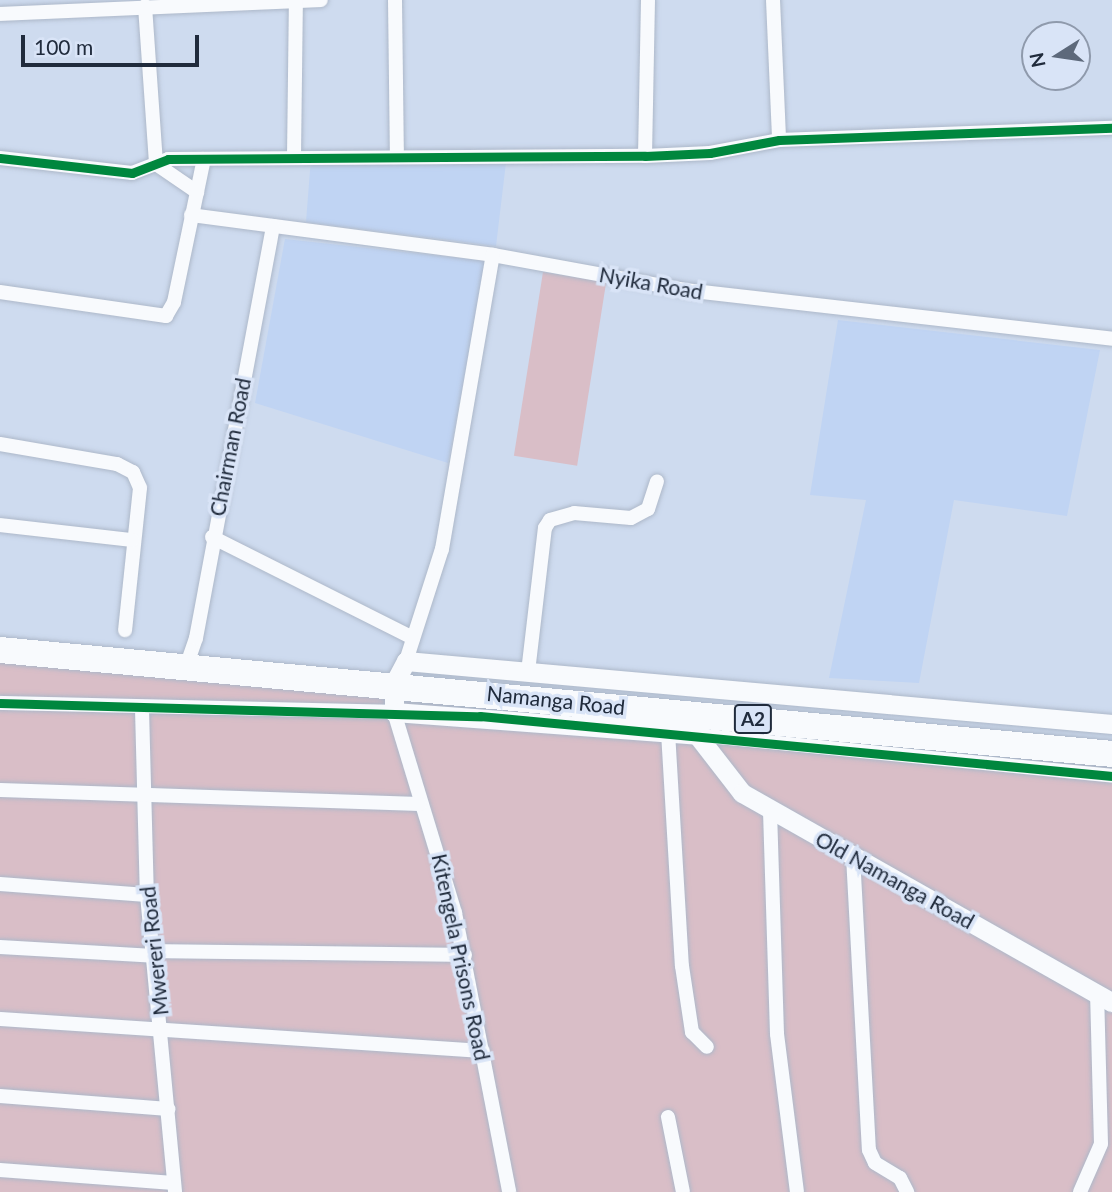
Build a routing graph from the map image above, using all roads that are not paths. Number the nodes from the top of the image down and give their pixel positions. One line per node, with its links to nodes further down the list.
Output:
1 (321, 0): 5 (street)
2 (395, 0): 11 (street)
3 (648, 0): 12 (street)
4 (773, 0): 10 (street)
5 (296, 1): 7 (street); 14 (street)
6 (120, 3): 7 (street); 8 (street)
7 (145, 6): 16 (street)
8 (0, 14)
9 (1112, 128): 10 (street)
10 (779, 140): 12 (street)
11 (397, 155): 12 (street); 14 (street)
12 (645, 156)
13 (0, 158): 16 (street)
14 (294, 158): 15 (street)
15 (204, 159): 16 (street); 17 (street)
16 (156, 164): 17 (street)
17 (197, 192): 18 (street)
18 (191, 215): 19 (street, Nyika Road); 21 (street)
19 (273, 226): 20 (street, Nyika Road); 26 (street, Chairman Road)
20 (493, 254): 22 (street, Nyika Road); 29 (street)
21 (0, 292)
22 (1112, 339)
23 (0, 444): 27 (street)
24 (657, 481): 33 (street)
25 (0, 525): 27 (street)
26 (212, 537): 29 (street); 31 (street, Chairman Road)
27 (132, 540): 28 (street)
28 (125, 631)
29 (413, 638): 32 (street)
30 (0, 650): 31 (highway, Namanga Road / A2)
31 (186, 667): 32 (highway, Namanga Road / A2)
32 (400, 672): 33 (street); 36 (street, Kitengela Prisons Road); 40 (highway, Namanga Road / A2)
33 (528, 672): 37 (street)
34 (0, 703): 35 (street)
35 (142, 709): 36 (street); 44 (street, Mwereri Road)
36 (394, 712): 38 (street); 45 (street, Kitengela Prisons Road)
37 (1112, 724)
38 (668, 732): 39 (street); 56 (street)
39 (697, 735): 40 (street); 46 (street, Old Namanga Road)
40 (986, 753): 41 (highway, Namanga Road / A2); 42 (street)
41 (1112, 754)
42 (1112, 776)
43 (0, 790): 44 (street)
44 (146, 795): 45 (street); 49 (street, Mwereri Road)
45 (420, 804): 52 (street, Kitengela Prisons Road)
46 (770, 811): 47 (street, Old Namanga Road); 66 (street)
47 (853, 856): 53 (street, Old Namanga Road); 67 (street)
48 (0, 884): 49 (street)
49 (147, 895): 51 (street, Mwereri Road)
50 (0, 947): 51 (street)
51 (153, 953): 52 (street); 55 (street, Mwereri Road)
52 (465, 955): 57 (street, Kitengela Prisons Road)
53 (1105, 998): 59 (street)
54 (0, 1019): 55 (street)
55 (163, 1030): 57 (street); 60 (street, Mwereri Road)
56 (707, 1047)
57 (482, 1051): 64 (street, Kitengela Prisons Road)
58 (0, 1096): 60 (street)
59 (1106, 1097): 68 (street)
60 (168, 1110): 63 (street, Mwereri Road)
61 (668, 1117): 65 (street)
62 (0, 1170): 63 (street)
63 (174, 1187)
64 (509, 1192)
65 (683, 1192)
66 (797, 1192)
67 (907, 1192)
68 (1080, 1192)

